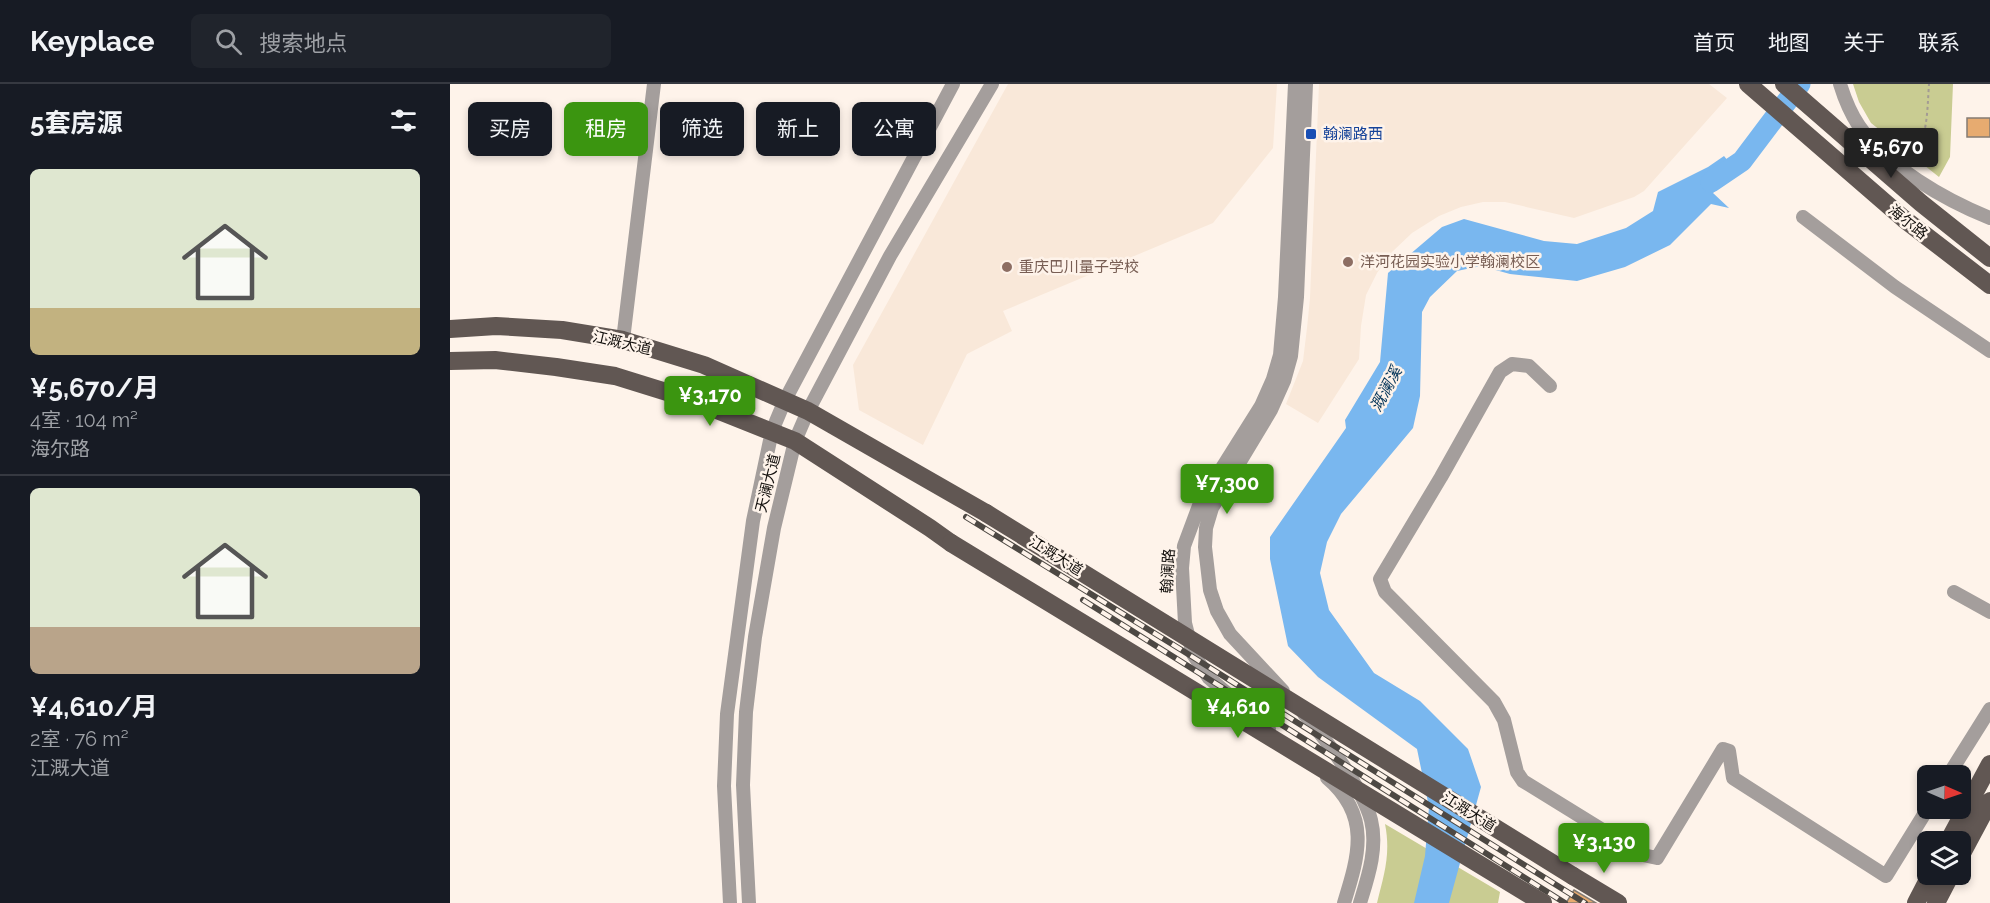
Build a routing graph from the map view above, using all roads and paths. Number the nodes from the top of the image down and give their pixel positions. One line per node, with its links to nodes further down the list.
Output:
1 (654, 84): 16 (street)
2 (953, 84): 20 (street, 天澜大道)
3 (992, 84): 21 (street, 天澜大道)
4 (1295, 84): 37 (street, 翰澜路)
5 (1306, 84): 38 (street)
6 (1748, 84): 14 (main road, 海尔路)
7 (1784, 84): 13 (main road, 海尔路)
8 (1929, 84): 10 (path)
9 (1841, 86): 10 (street)
10 (1906, 171): 12 (street)
11 (1803, 217): 17 (street)
12 (1990, 218)
13 (1990, 258)
14 (1990, 285)
15 (450, 329): 16 (main road, 江溉大道)
16 (623, 340): 20 (main road, 江溉大道)
17 (1989, 347)
18 (450, 362): 22 (main road)
19 (1550, 386): 30 (street)
20 (785, 400): 21 (main road, 江溉大道); 22 (street, 天澜大道)
21 (808, 411): 23 (street, 天澜大道); 40 (main road, 江溉大道, bridge)
22 (772, 431): 23 (main road); 35 (street, 天澜大道)
23 (795, 441): 36 (street, 天澜大道); 39 (main road, bridge)
24 (1954, 592): 25 (street)
25 (1990, 612)
26 (1990, 709): 28 (street)
27 (1990, 764): 31 (main road)
28 (1955, 765)
29 (1990, 801): 32 (main road)
30 (1921, 819)
31 (1954, 831)
32 (1971, 836)
33 (1925, 885): 41 (main road)
34 (1945, 885): 42 (main road)
35 (730, 903)
36 (749, 903)
37 (1344, 903)
38 (1360, 903)
39 (1543, 903)
40 (1618, 903)
41 (1916, 903)
42 (1936, 903)

